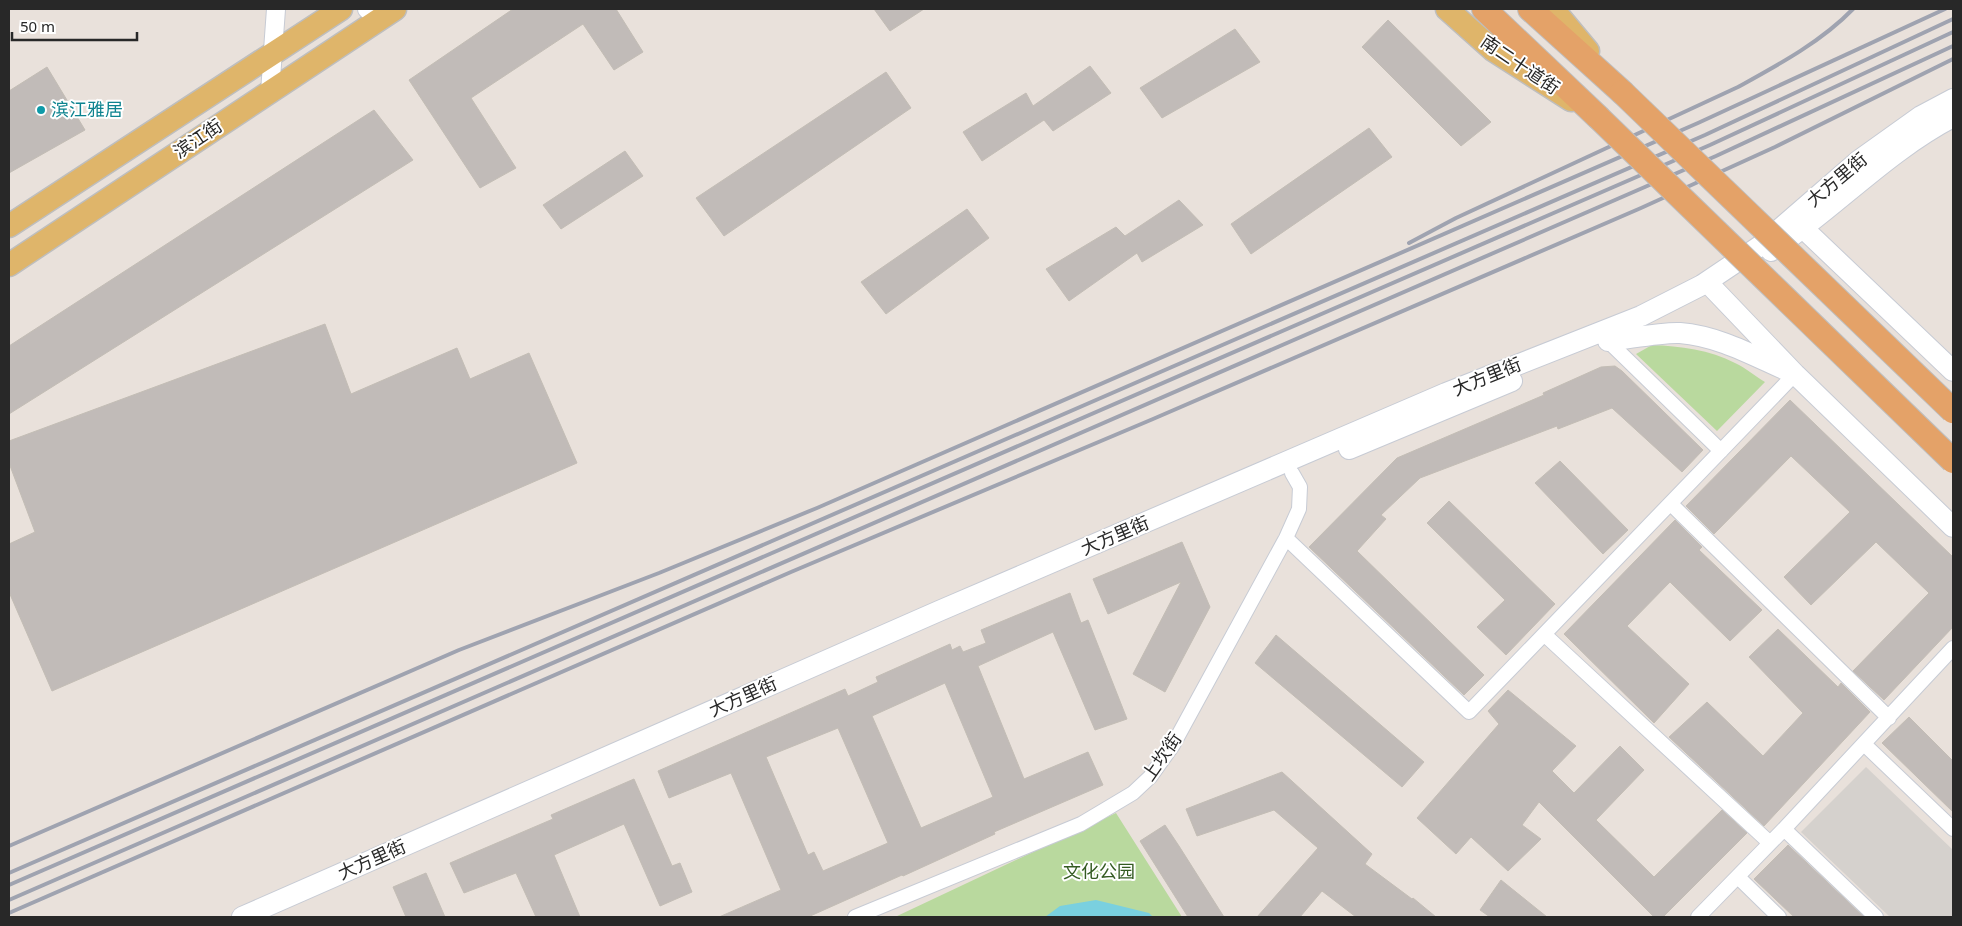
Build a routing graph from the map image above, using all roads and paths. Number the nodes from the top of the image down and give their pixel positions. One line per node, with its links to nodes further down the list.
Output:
1 (276, 9): 8 (street)
2 (341, 9): 8 (main road, 滨江街)
3 (1447, 9): 13 (main road, 南二十道街)
4 (1484, 9): 13 (highway)
5 (1530, 9): 10 (highway)
6 (1553, 9): 10 (main road)
7 (384, 10): 9 (main road, 滨江街)
8 (272, 54): 9 (street); 14 (main road, 滨江街)
9 (270, 92): 16 (main road, 滨江街)
10 (1622, 92): 21 (highway, bridge)
11 (1953, 99): 17 (main road, 大方里街)
12 (1953, 116): 15 (main road, 大方里街)
13 (1598, 117): 23 (highway, bridge)
14 (9, 226)
15 (1804, 229): 17 (main road, 大方里街); 19 (main road)
16 (9, 265)
17 (1710, 286): 18 (main road, 大方里街); 20 (main road); 36 (main road, 大方里街)
18 (1608, 341): 20 (main road); 22 (street); 24 (main road, 大方里街)
19 (1953, 371)
20 (1795, 374): 22 (street); 26 (main road)
21 (1953, 411)
22 (1721, 451): 25 (street)
23 (1953, 461)
24 (1292, 473): 27 (street, 上坎街); 37 (main road, 大方里街)
25 (1671, 504): 28 (street); 30 (street)
26 (1953, 527)
27 (1286, 538): 28 (street); 38 (street, 上坎街)
28 (1545, 634): 34 (street)
29 (1953, 648): 30 (street)
30 (1889, 718): 31 (street)
31 (1864, 744): 32 (street); 33 (street)
32 (1784, 829): 34 (street); 41 (street)
33 (1953, 829)
34 (1770, 843): 35 (street)
35 (1738, 878): 39 (street); 40 (street)
36 (242, 917)
37 (267, 917)
38 (855, 917)
39 (1698, 917)
40 (1779, 917)
41 (1876, 917)

